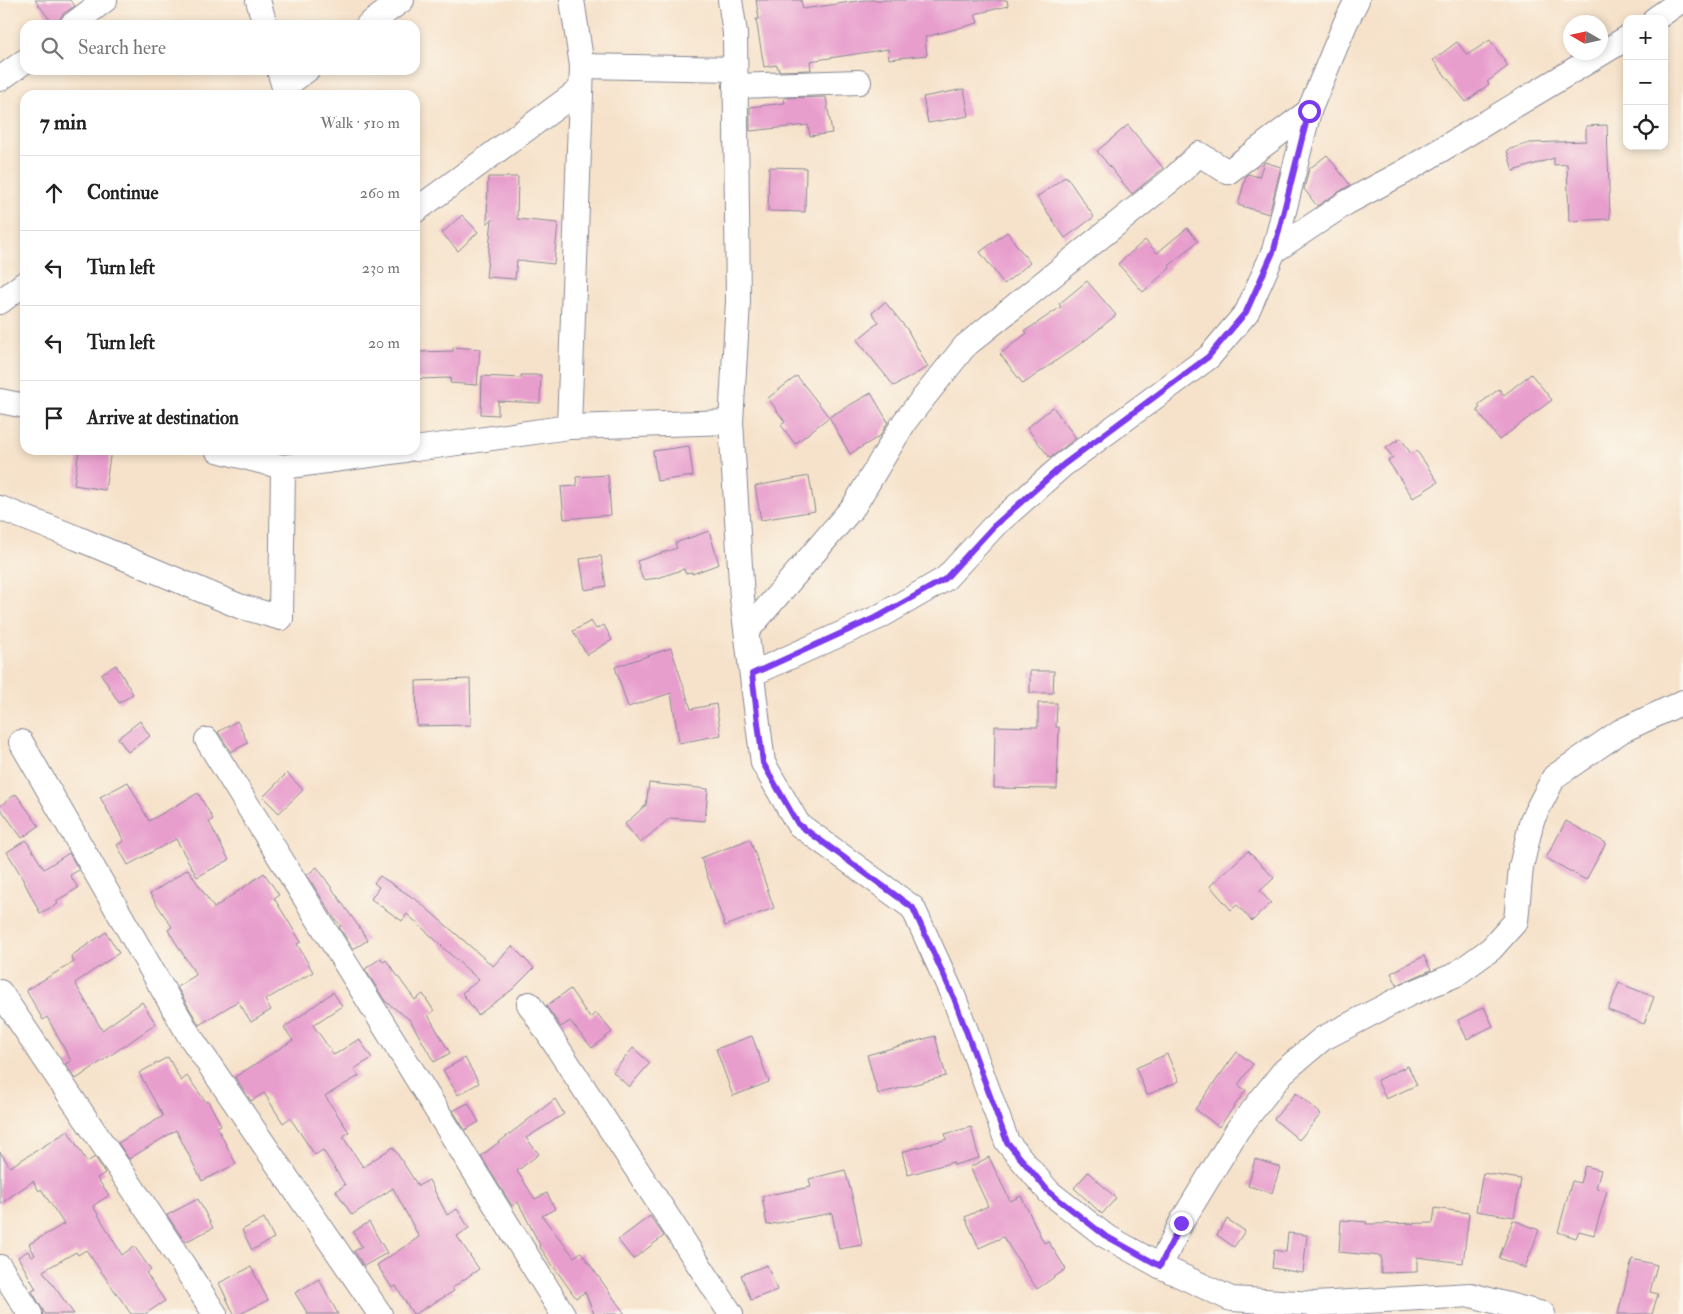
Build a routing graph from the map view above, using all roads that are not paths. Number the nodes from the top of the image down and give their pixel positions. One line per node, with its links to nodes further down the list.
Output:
1 (105, 0): 9 (street)
2 (258, 0): 10 (street)
3 (402, 0): 11 (street)
4 (572, 0): 14 (street)
5 (730, 0): 16 (street)
6 (1357, 0): 21 (street)
7 (1682, 0): 8 (street)
8 (1661, 15)
9 (79, 20)
10 (264, 20)
11 (375, 20)
12 (1623, 40): 23 (street)
13 (20, 65): 17 (street)
14 (582, 66): 16 (street); 20 (street)
15 (297, 75): 19 (street)
16 (735, 78): 18 (street); 28 (street)
17 (0, 79)
18 (859, 82)
19 (278, 84)
20 (581, 89): 22 (street); 29 (street)
21 (1309, 111): 23 (street); 35 (street)
22 (420, 207)
23 (1274, 250): 36 (street)
24 (20, 287): 25 (street)
25 (0, 302)
26 (0, 401): 27 (street)
27 (20, 405)
28 (730, 422): 29 (street); 35 (street)
29 (569, 427): 30 (street)
30 (420, 448)
31 (236, 455): 33 (street)
32 (369, 455): 33 (street)
33 (283, 467): 34 (street)
34 (0, 508)
35 (747, 631): 36 (street)
36 (752, 674): 42 (street)
37 (1683, 702): 42 (street)
38 (207, 740): 47 (street)
39 (21, 742): 46 (street)
40 (0, 992): 45 (street)
41 (530, 1004): 48 (street)
42 (1160, 1266): 49 (street)
43 (4, 1281): 44 (street)
44 (30, 1314)
45 (215, 1314)
46 (380, 1314)
47 (563, 1314)
48 (730, 1314)
49 (1542, 1314)

